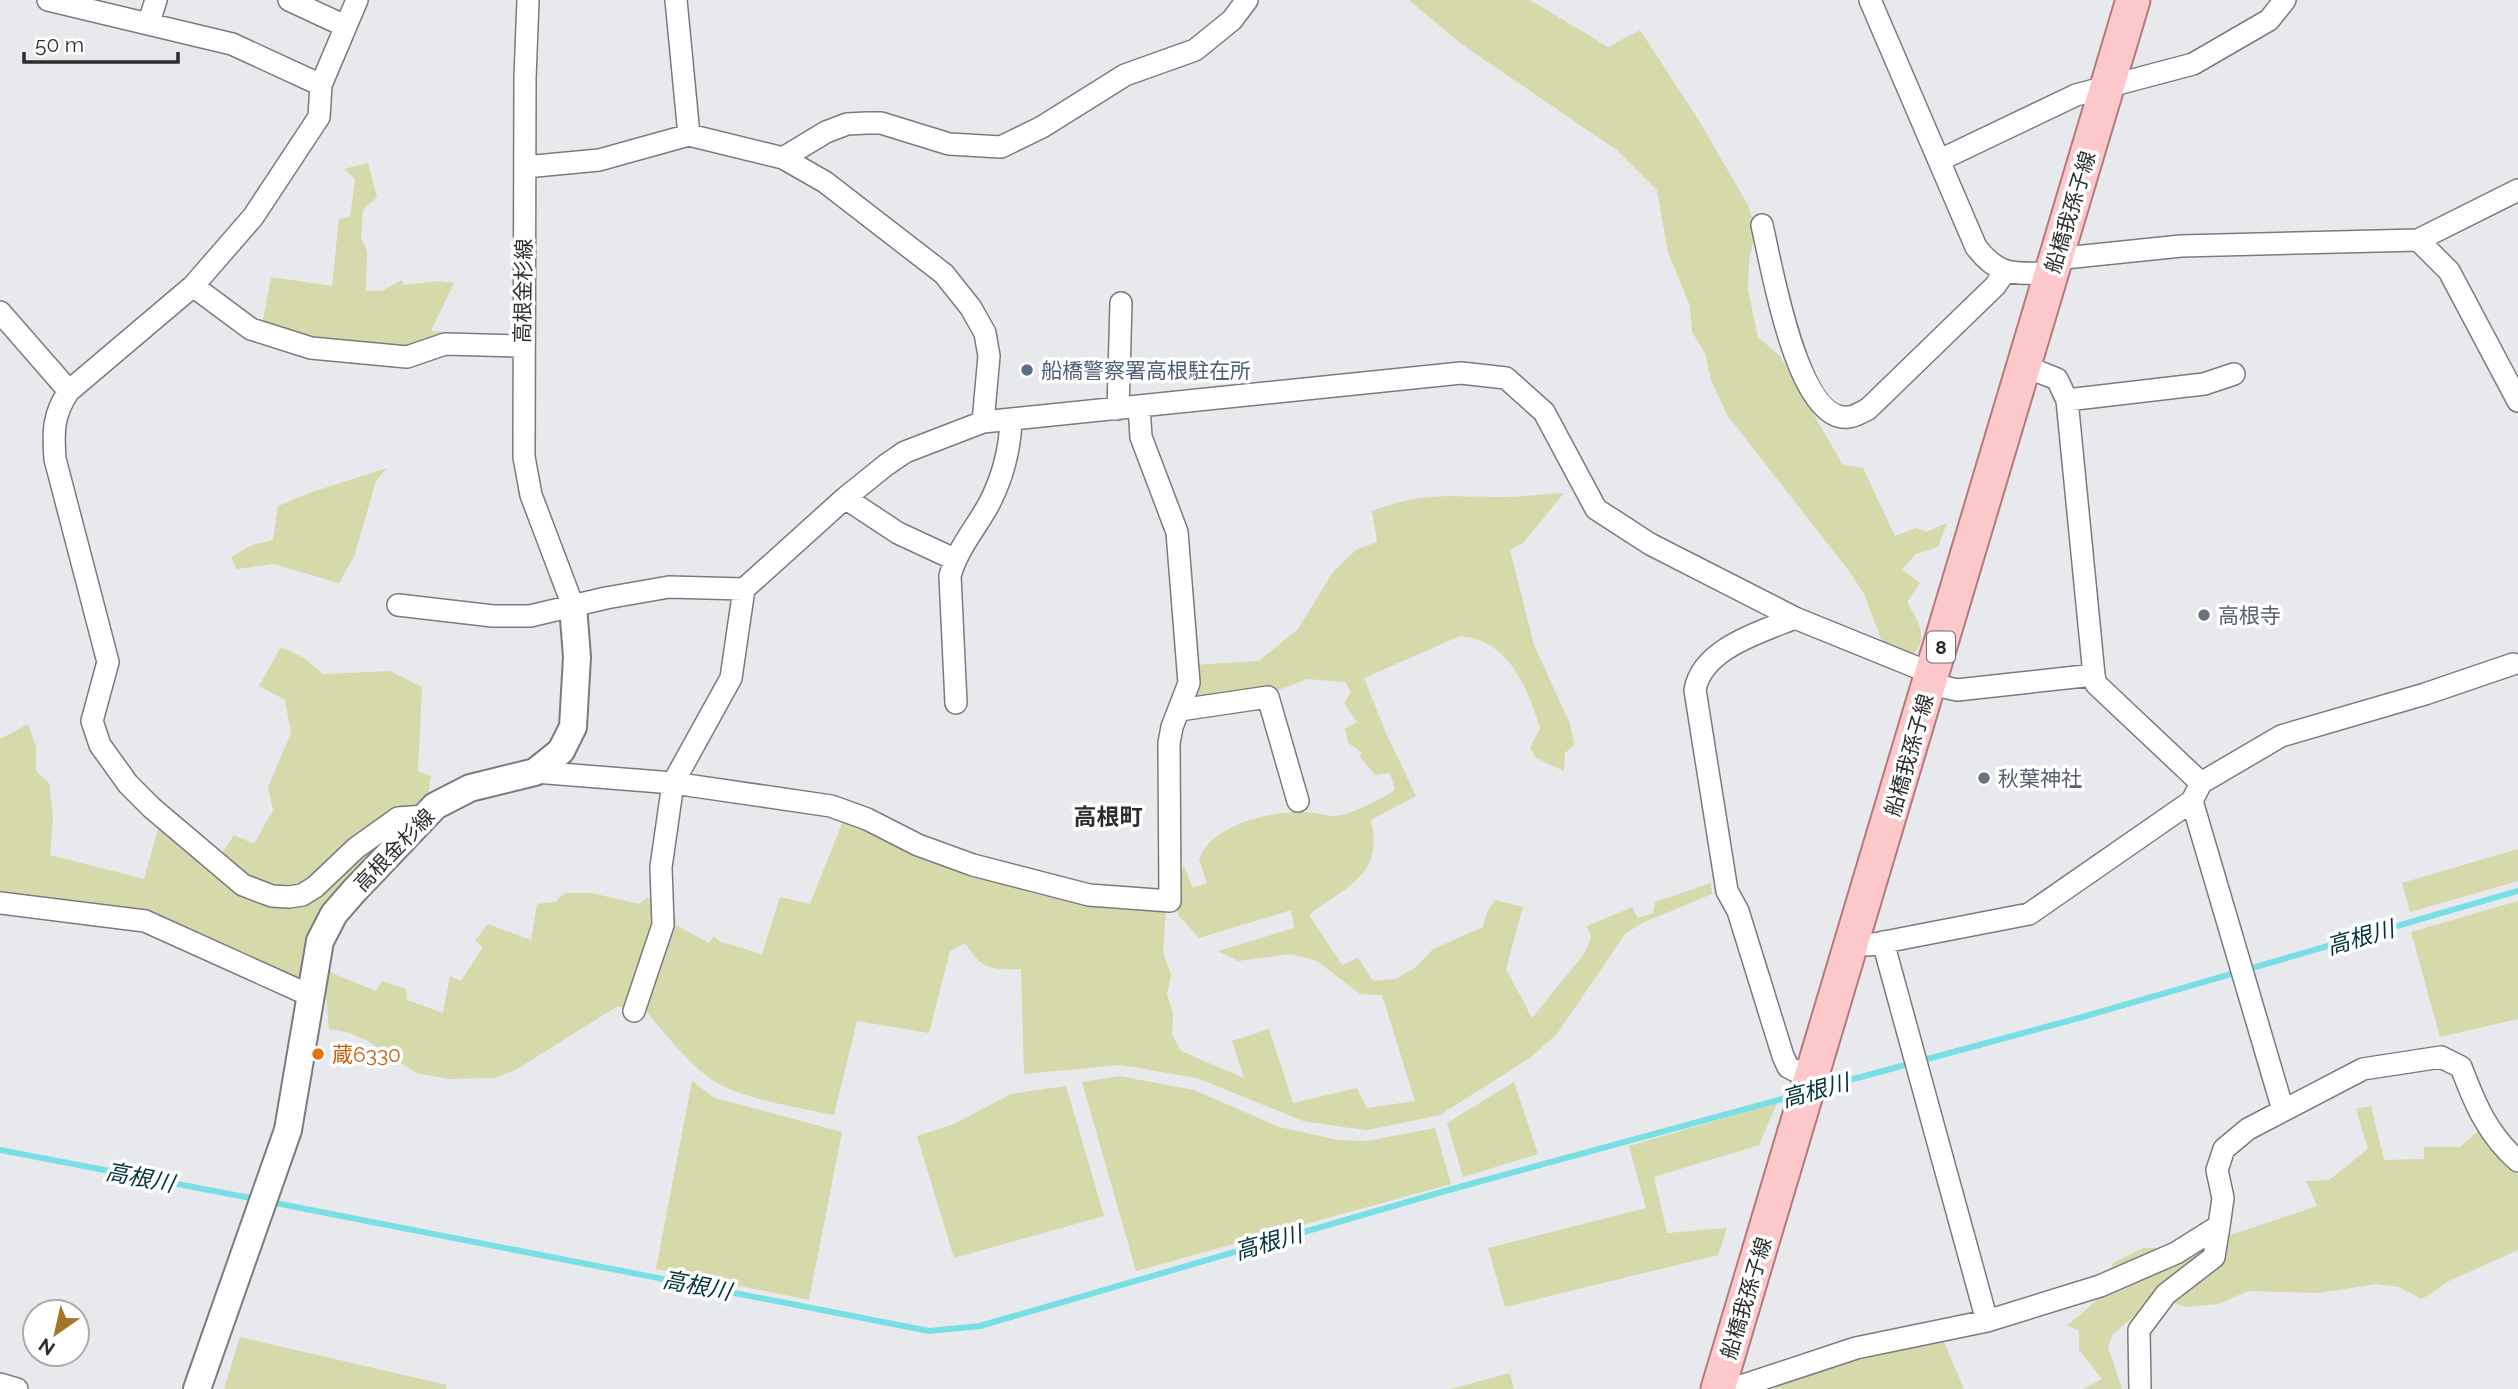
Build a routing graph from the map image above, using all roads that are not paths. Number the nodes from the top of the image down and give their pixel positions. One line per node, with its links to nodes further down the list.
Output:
1 (48, 0): 11 (street)
2 (156, 0): 11 (street)
3 (289, 0): 12 (street)
4 (357, 0): 12 (street)
5 (528, 0): 18 (street, 高根金杉線)
6 (676, 0): 15 (street)
7 (1247, 0): 16 (street)
8 (1870, 0): 17 (street)
9 (2133, 0): 14 (main road, 船橋我孫子線 / 8)
10 (2285, 0): 14 (street)
11 (149, 22): 13 (street)
12 (345, 26): 13 (street)
13 (321, 85): 24 (street)
14 (2108, 85): 17 (street); 22 (main road, 船橋我孫子線 / 8)
15 (689, 135): 16 (street); 18 (street)
16 (783, 158): 35 (street)
17 (1940, 160): 23 (street)
18 (526, 167): 27 (street, 高根金杉線)
19 (2518, 190): 21 (street)
20 (1762, 225): 23 (street)
21 (2418, 240): 22 (street); 32 (street)
22 (2053, 266): 23 (street); 28 (main road, 船橋我孫子線 / 8)
23 (2004, 273)
24 (194, 286): 27 (street); 30 (street)
25 (1121, 303): 33 (street)
26 (0, 312): 30 (street)
27 (522, 346): 40 (street, 高根金杉線)
28 (2024, 366): 31 (street); 44 (main road, 船橋我孫子線 / 8)
29 (2234, 374): 31 (street)
30 (69, 391): 51 (street)
31 (2067, 400): 43 (street)
32 (2518, 401)
33 (1128, 407): 34 (street); 41 (street); 46 (street)
34 (1011, 420): 35 (street); 37 (street)
35 (983, 422): 36 (street)
36 (845, 498): 37 (street); 38 (street)
37 (954, 559): 45 (street)
38 (744, 589): 40 (street); 48 (street)
39 (398, 605): 40 (street)
40 (573, 606): 47 (street, 高根金杉線)
41 (1796, 618): 44 (street); 57 (street)
42 (2516, 668): 49 (street)
43 (2094, 676): 44 (street); 49 (street)
44 (1932, 679): 54 (main road, 船橋我孫子線 / 8)
45 (956, 703)
46 (1180, 710): 48 (street); 50 (street)
47 (535, 772): 48 (street); 51 (street, 高根金杉線)
48 (673, 783): 56 (street)
49 (2197, 792): 53 (street); 58 (street)
50 (1298, 802)
51 (424, 816): 55 (street, 高根金杉線)
52 (0, 903): 55 (street)
53 (1883, 942): 54 (street); 61 (street)
54 (1851, 949): 57 (main road, 船橋我孫子線 / 8)
55 (309, 995): 64 (street, 高根金杉線)
56 (634, 1011)
57 (1812, 1079): 65 (main road, 船橋我孫子線 / 8)
58 (2283, 1110): 59 (street); 60 (street)
59 (2518, 1161)
60 (2220, 1226): 61 (street); 67 (street)
61 (1987, 1321): 66 (street)
62 (0, 1384): 63 (street)
63 (18, 1389)
64 (197, 1389)
65 (1718, 1389)
66 (1732, 1389)
67 (2140, 1389)

